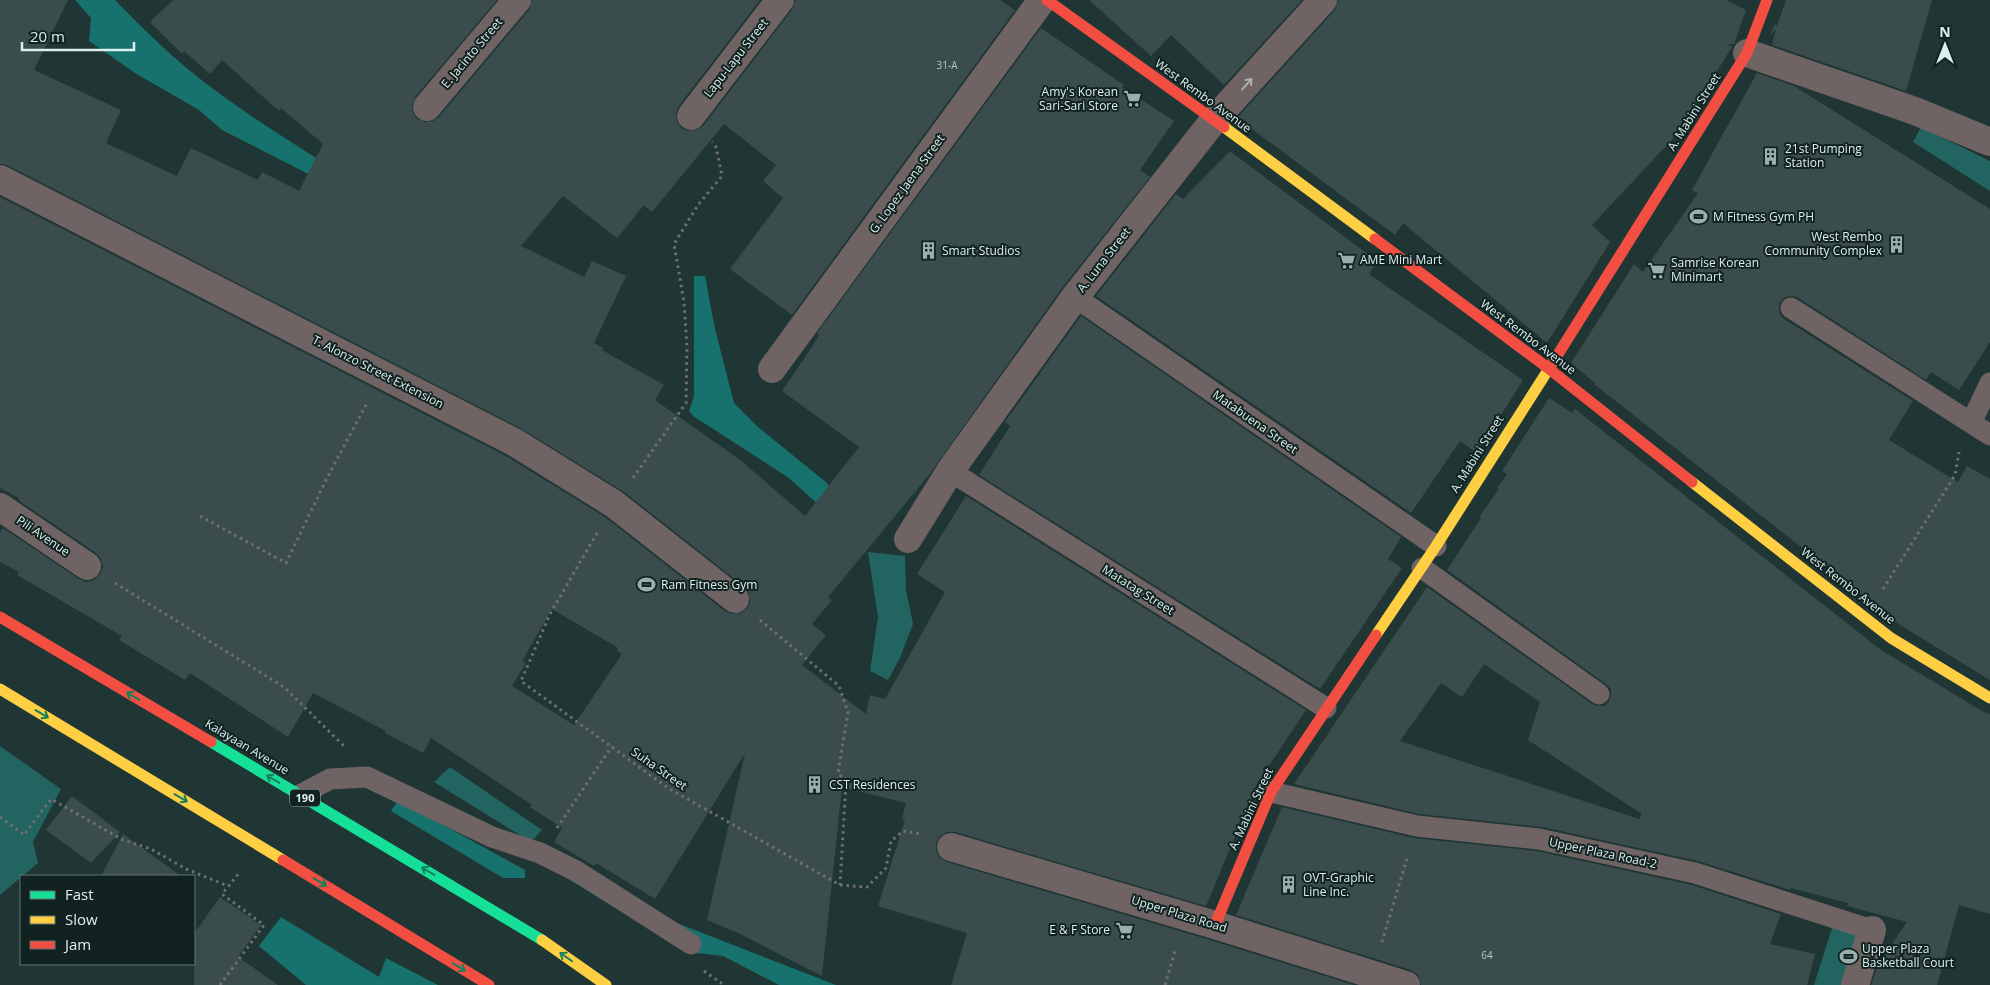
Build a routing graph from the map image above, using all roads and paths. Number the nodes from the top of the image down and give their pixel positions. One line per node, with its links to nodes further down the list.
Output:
1 (517, 0): 8 (street, E. Jacinto Street)
2 (780, 0): 9 (street, Lapu-Lapu Street)
3 (1042, 0): 15 (street, G. Lopez Jaena Street)
4 (1047, 0): 10 (street, West Rembo Avenue)
5 (1323, 0): 10 (street, A. Luna Street, one-way to 5)
6 (1767, 0): 7 (street, A. Mabini Street)
7 (1747, 53): 11 (street); 16 (street, A. Mabini Street)
8 (427, 107)
9 (691, 116): 22 (path)
10 (1214, 120): 13 (street, A. Luna Street); 16 (street, West Rembo Avenue)
11 (1990, 142)
12 (0, 180): 17 (street, T. Alonzo Street Extension)
13 (1075, 297): 21 (street, A. Luna Street); 26 (lane, Matabuena Street)
14 (1791, 308): 19 (lane)
15 (772, 368)
16 (1548, 368): 26 (street, A. Mabini Street); 31 (street, West Rembo Avenue)
17 (382, 374): 22 (street, T. Alonzo Street Extension); 24 (path)
18 (1990, 383): 19 (lane)
19 (1971, 423): 20 (lane); 31 (path)
20 (1990, 435)
21 (950, 472): 25 (street, A. Luna Street); 35 (lane, Matatag Street)
22 (614, 504): 29 (street, T. Alonzo Street Extension); 36 (path, Suha Street)
23 (0, 507): 27 (street, Pili Avenue)
24 (200, 516)
25 (908, 539)
26 (1436, 546): 28 (street, A. Mabini Street)
27 (87, 566)
28 (1422, 568): 33 (lane); 35 (street, A. Mabini Street)
29 (735, 599): 44 (path)
30 (0, 617): 38 (street, Kalayaan Avenue / 190, one-way to 30)
31 (1865, 617): 34 (street, West Rembo Avenue)
32 (0, 689): 51 (street, one-way to 51)
33 (1599, 694)
34 (1990, 698)
35 (1326, 708): 37 (street, A. Mabini Street)
36 (612, 746): 42 (path); 44 (path, Suha Street)
37 (1271, 792): 40 (lane, Upper Plaza Road-2); 46 (street, A. Mabini Street)
38 (300, 794): 42 (lane); 52 (street, Kalayaan Avenue / 190, one-way to 38)
39 (0, 817): 45 (path)
40 (1417, 826): 47 (lane, Upper Plaza Road-2); 49 (path)
41 (950, 847): 44 (path, Suha Street); 46 (street, Upper Plaza Road)
42 (540, 854): 48 (lane)
43 (241, 871): 45 (path)
44 (840, 885)
45 (228, 886): 50 (path)
46 (1215, 925): 49 (street, Upper Plaza Road)
47 (1872, 930): 54 (street, Upper Plaza Road-2)
48 (691, 944)
49 (1372, 974): 53 (street, Upper Plaza Road)
50 (220, 985)
51 (489, 985)
52 (606, 985)
53 (1406, 985)
54 (1855, 985)

